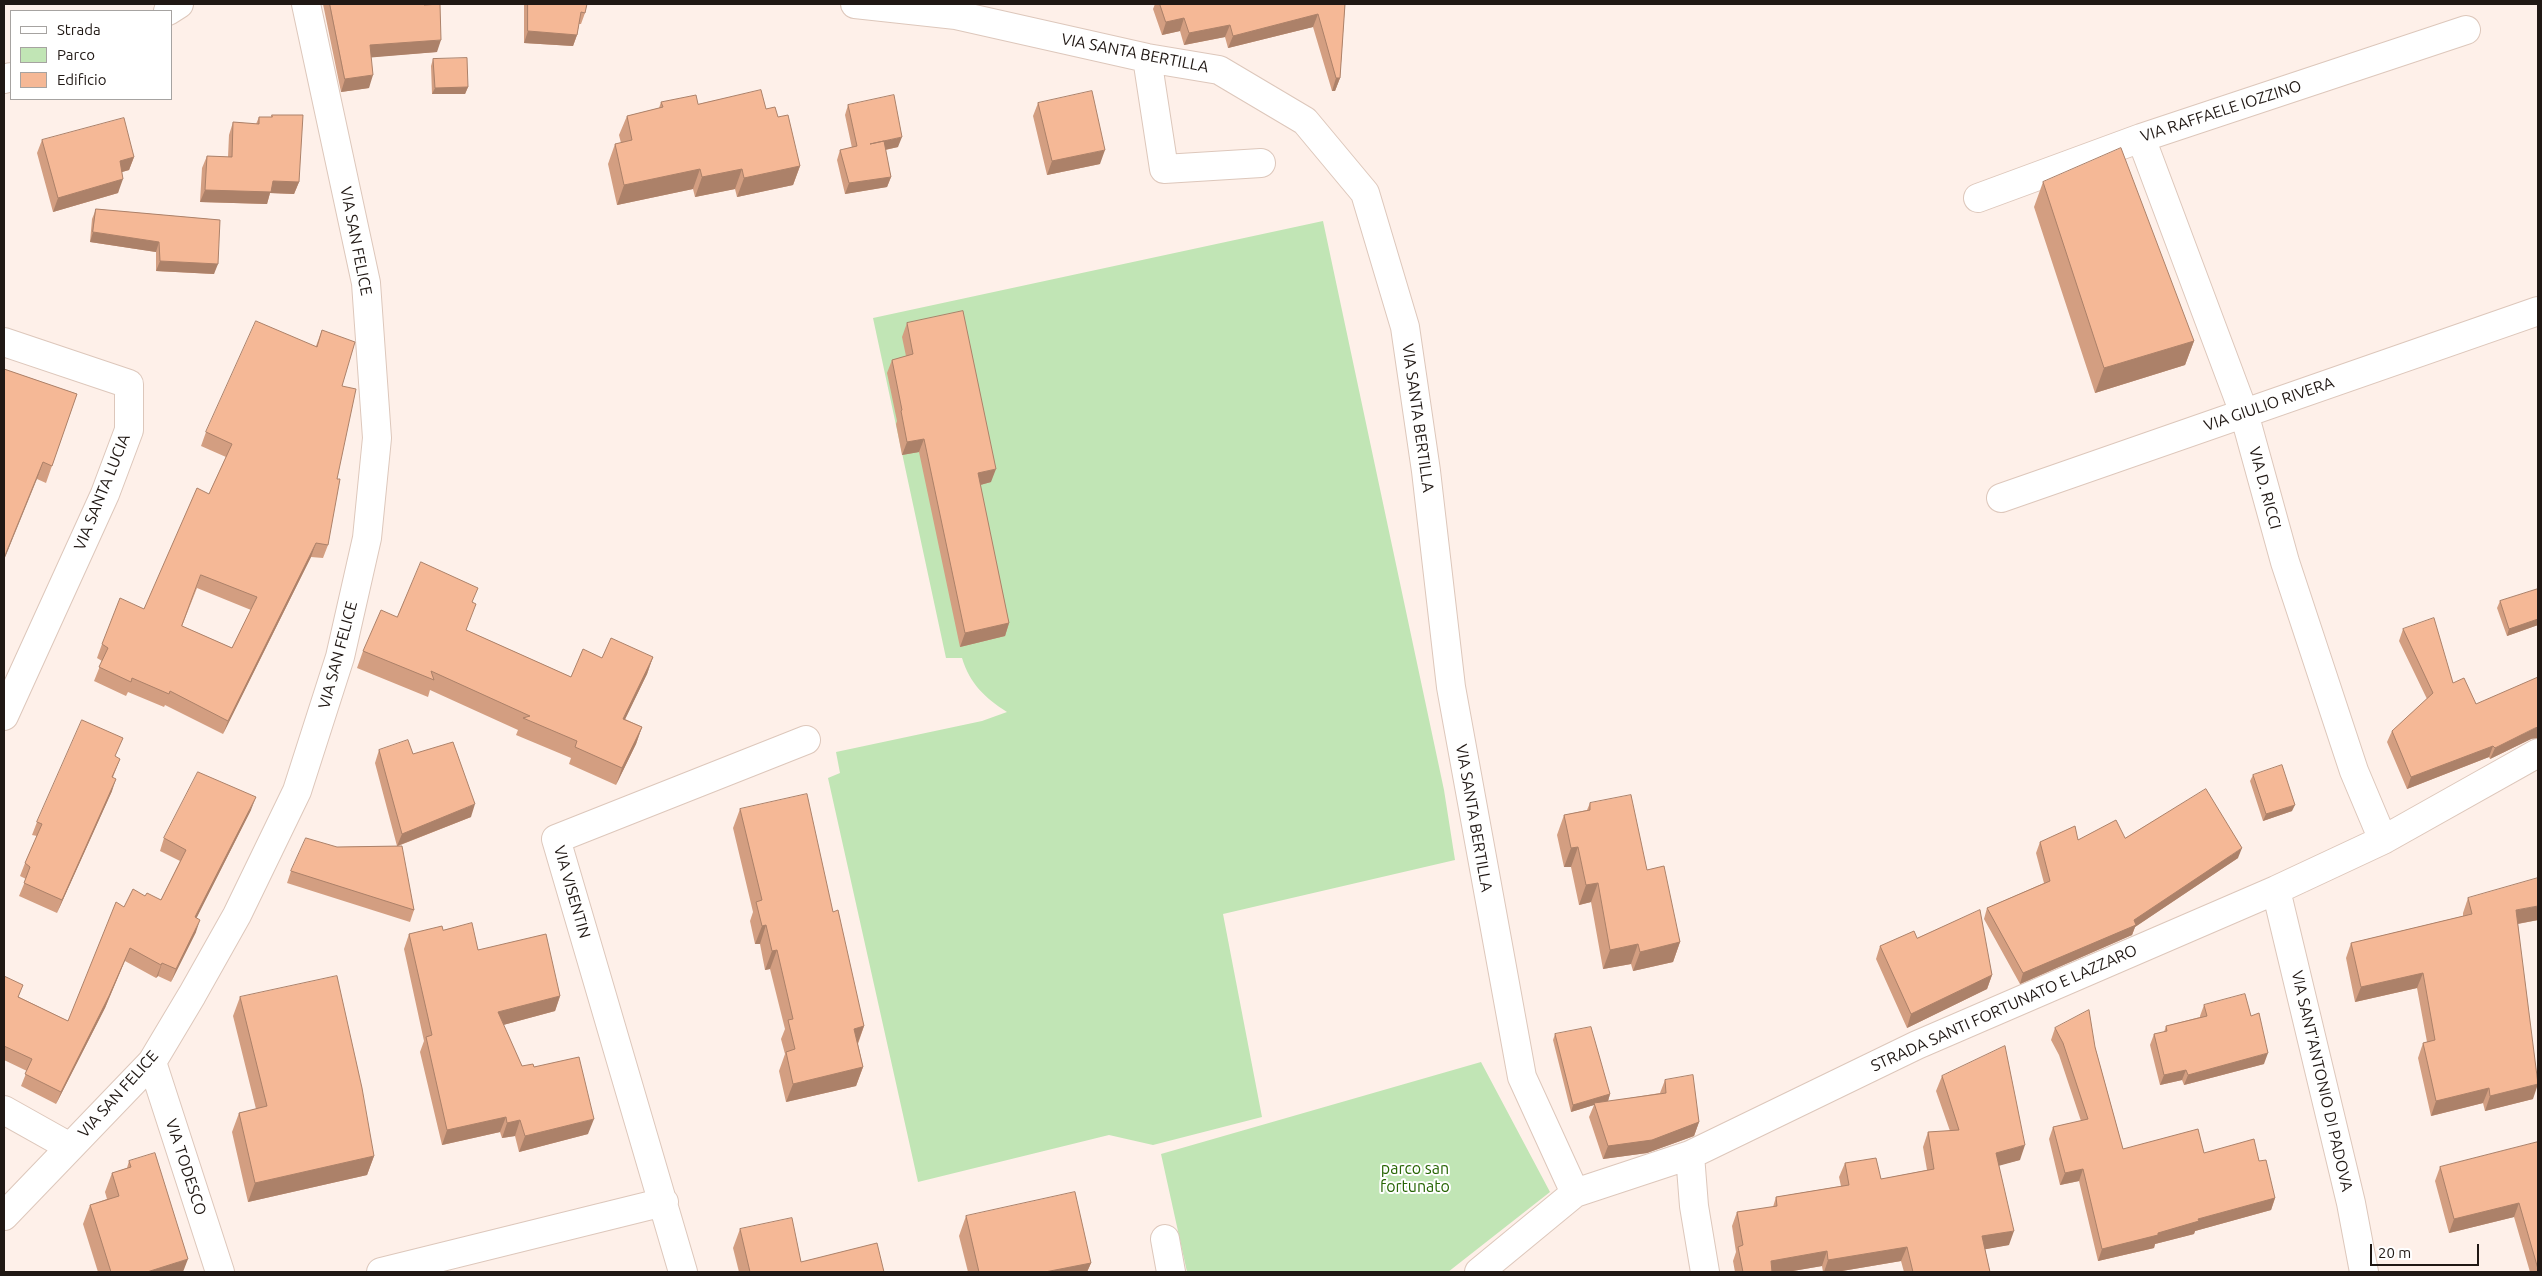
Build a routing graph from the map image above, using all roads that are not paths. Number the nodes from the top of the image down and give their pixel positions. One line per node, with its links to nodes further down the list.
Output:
1 (306, 4): 17 (street, VIA SAN FELICE)
2 (855, 4): 4 (street, VIA SANTA BERTILLA)
3 (2466, 30): 5 (street, VIA RAFFAELE IOZZINO)
4 (1146, 58): 6 (street); 21 (street, VIA SANTA BERTILLA)
5 (2141, 138): 7 (street, VIA RAFFAELE IOZZINO); 10 (street, VIA D. RICCI)
6 (1260, 163)
7 (1978, 198)
8 (2538, 312): 10 (street, VIA GIULIO RIVERA)
9 (4, 342): 12 (street, VIA SANTA LUCIA)
10 (2244, 413): 11 (street, VIA GIULIO RIVERA); 15 (street, VIA D. RICCI)
11 (2001, 498)
12 (4, 716)
13 (806, 740): 22 (street, VIA VISENTIN)
14 (2538, 753): 15 (street, STRADA SANTI FORTUNATO E LAZZARO)
15 (2383, 840): 16 (street, STRADA SANTI FORTUNATO E LAZZARO)
16 (2276, 890): 20 (street, STRADA SANTI FORTUNATO E LAZZARO); 31 (street, VIA SANT'ANTONIO DI PADOVA)
17 (152, 1062): 19 (street, VIA SAN FELICE); 25 (street, VIA TODESCO)
18 (4, 1110): 19 (street)
19 (70, 1147): 23 (street, VIA SAN FELICE)
20 (1690, 1155): 21 (street, STRADA SANTI FORTUNATO E LAZZARO); 30 (street)
21 (1575, 1193): 29 (street, STRADA SANTI FORTUNATO E LAZZARO)
22 (664, 1202): 26 (street); 27 (street, VIA VISENTIN)
23 (4, 1216)
24 (1165, 1239): 28 (street)
25 (220, 1272)
26 (381, 1272)
27 (683, 1272)
28 (1171, 1272)
29 (1479, 1272)
30 (1705, 1272)
31 (2364, 1272)

